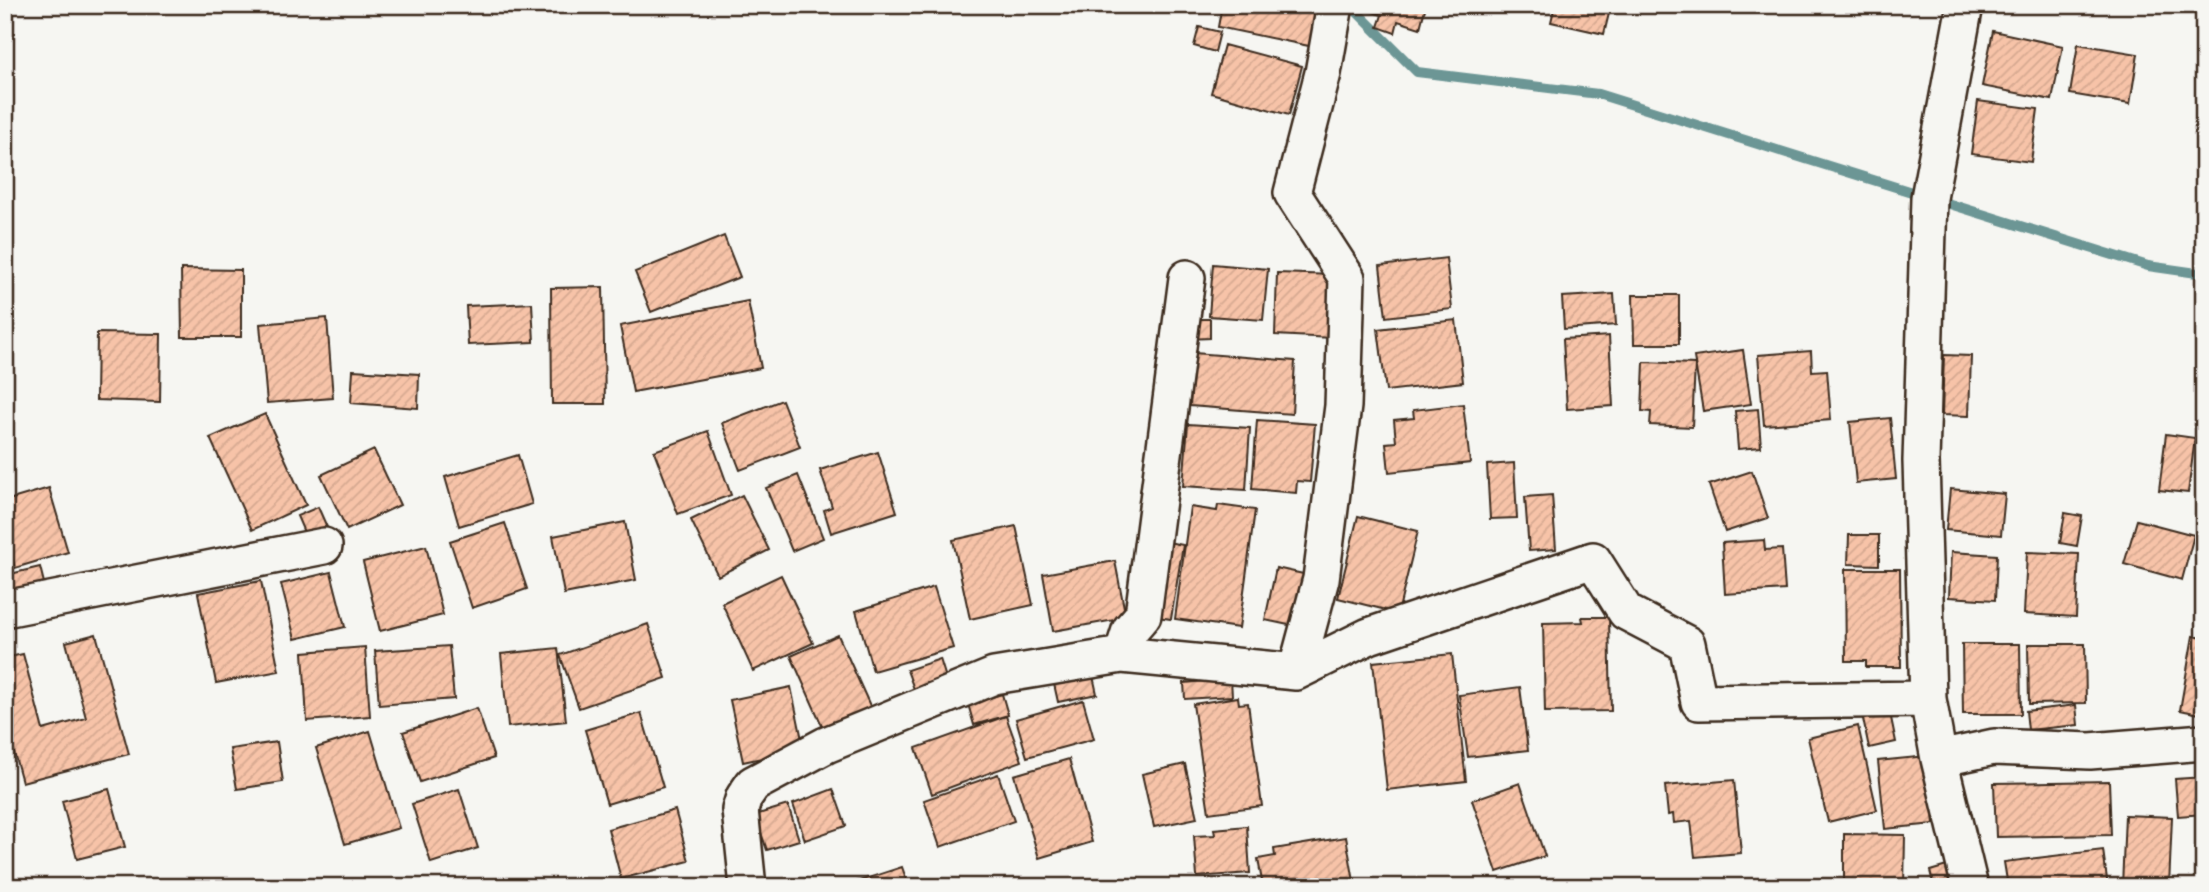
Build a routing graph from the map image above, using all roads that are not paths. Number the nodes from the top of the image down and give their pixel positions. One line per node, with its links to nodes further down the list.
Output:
1 (1335, 5): 7 (street)
2 (1965, 5): 8 (street)
3 (1187, 278): 6 (street)
4 (324, 546): 5 (street)
5 (5, 609)
6 (1122, 655): 7 (street); 11 (street)
7 (1296, 672): 8 (street)
8 (1927, 699): 10 (street)
9 (2204, 742): 10 (street)
10 (1939, 759): 12 (street)
11 (748, 887)
12 (1970, 887)

